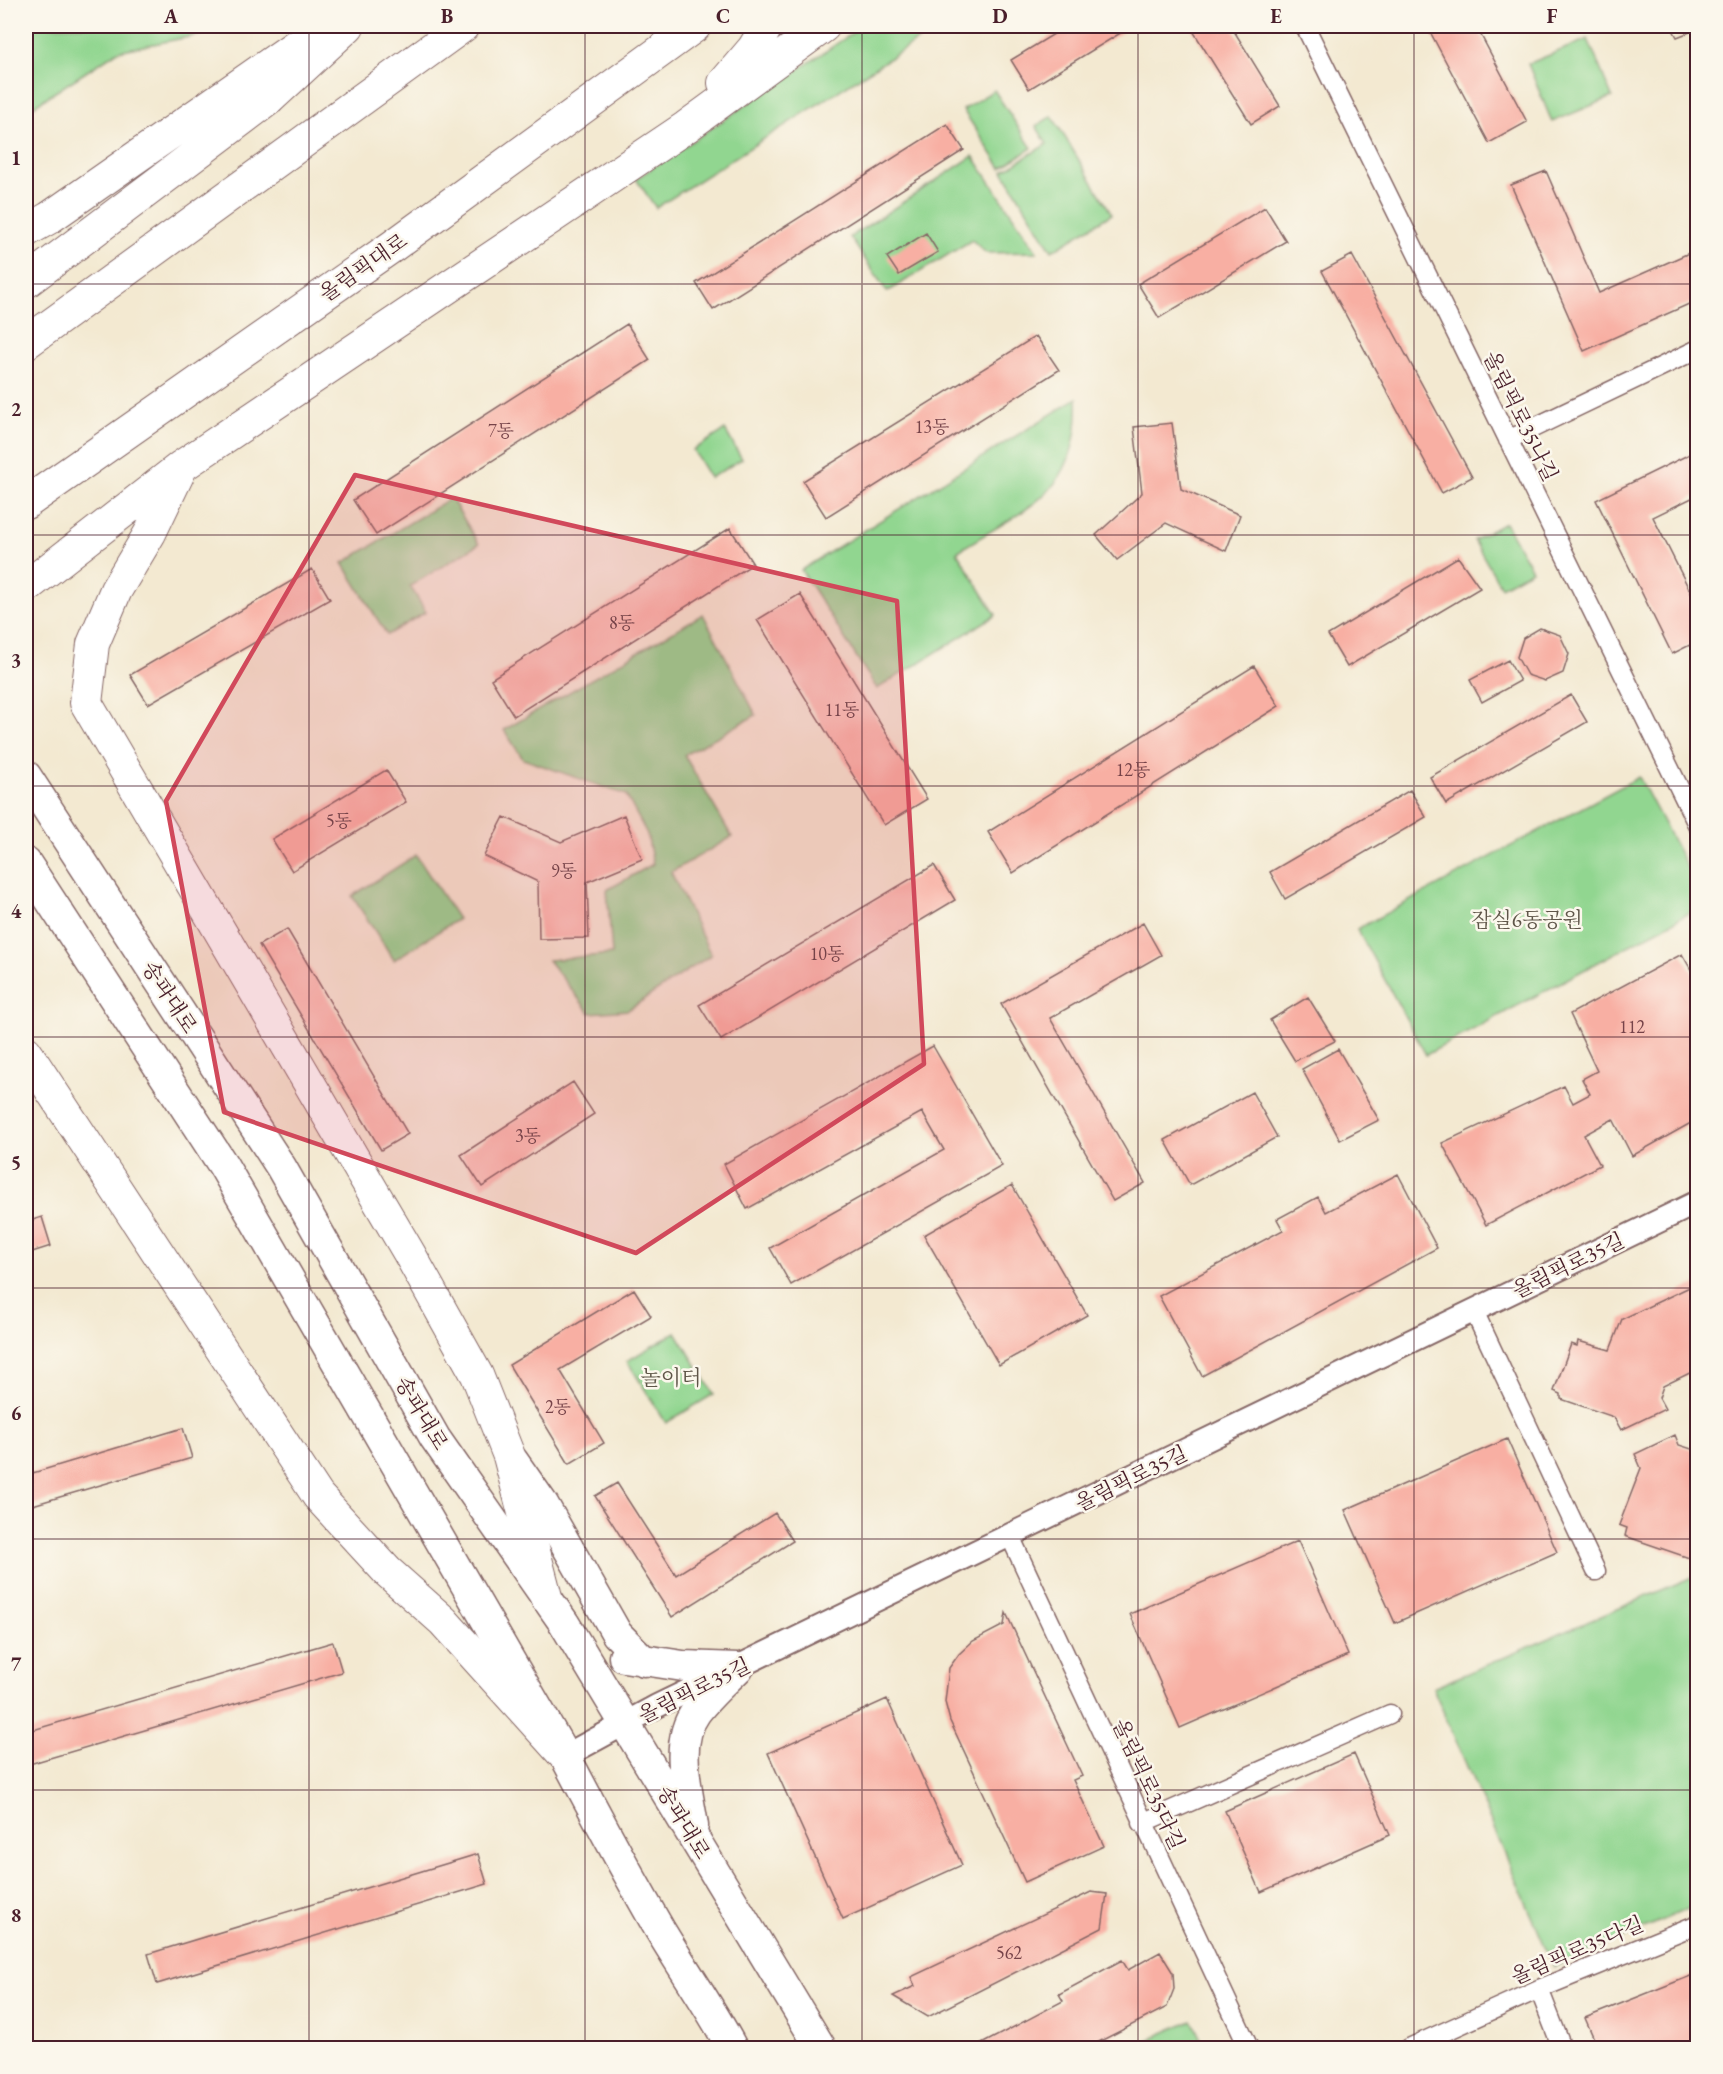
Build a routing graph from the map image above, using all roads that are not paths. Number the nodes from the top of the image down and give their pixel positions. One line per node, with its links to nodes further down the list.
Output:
1 (324, 26): 9 (highway)
2 (348, 26): 10 (highway)
3 (463, 26): 11 (highway)
4 (695, 26): 15 (highway, 올림픽대로)
5 (768, 26): 8 (highway)
6 (824, 26): 8 (highway)
7 (1305, 26): 13 (street, 올림픽로35나길)
8 (686, 127): 14 (highway)
9 (37, 224)
10 (26, 282)
11 (26, 343)
12 (1698, 349): 13 (street)
13 (1508, 440): 18 (street, 올림픽로35나길)
14 (182, 466): 16 (highway); 23 (highway)
15 (26, 503)
16 (26, 587)
17 (26, 776): 26 (main road, 송파대로)
18 (1698, 826)
19 (26, 863): 32 (main road)
20 (26, 1052): 32 (highway)
21 (1698, 1202): 22 (street, 올림픽로35길)
22 (1474, 1311): 24 (street, 올림픽로35길); 25 (street)
23 (509, 1456): 26 (highway); 28 (main road)
24 (1010, 1536): 29 (street, 올림픽로35길); 33 (street, 올림픽로35다길)
25 (1596, 1571)
26 (546, 1597): 27 (main road, 송파대로)
27 (564, 1623): 28 (main road); 31 (main road, 송파대로)
28 (644, 1661): 29 (main road)
29 (738, 1668): 31 (street, 올림픽로35길); 34 (main road)
30 (1390, 1714): 33 (street)
31 (625, 1724): 32 (street, 올림픽로35길); 34 (main road, 송파대로)
32 (565, 1756): 37 (main road)
33 (1142, 1823): 39 (street, 올림픽로35다길)
34 (695, 1841): 38 (main road, 송파대로)
35 (1698, 1924): 36 (street, 올림픽로35다길)
36 (1539, 1989): 40 (street, 올림픽로35다길); 41 (street)
37 (732, 2049)
38 (821, 2049)
39 (1250, 2049)
40 (1409, 2049)
41 (1562, 2049)

